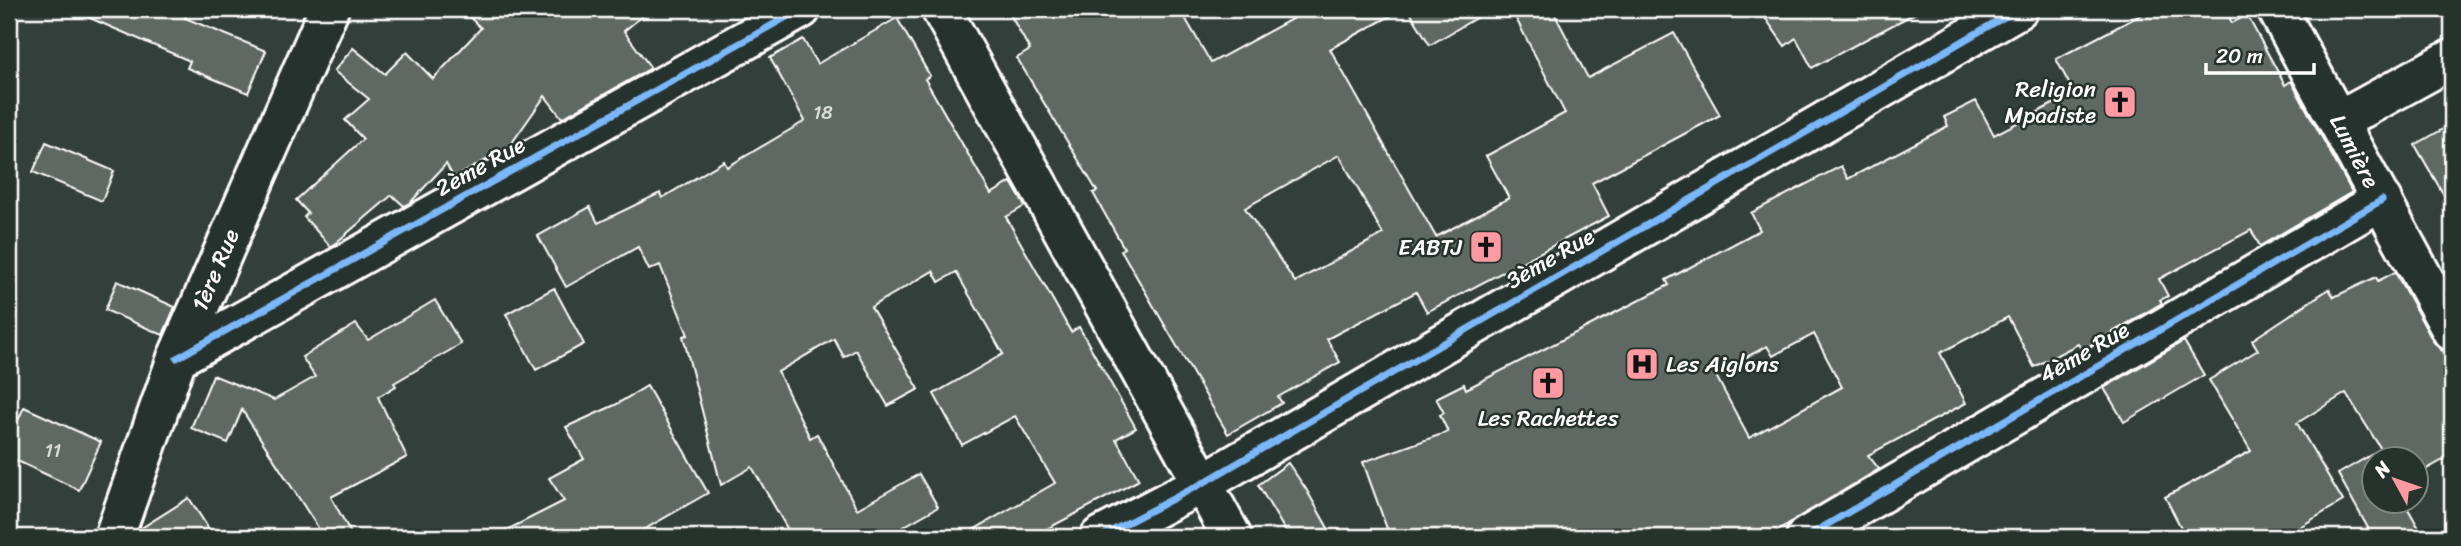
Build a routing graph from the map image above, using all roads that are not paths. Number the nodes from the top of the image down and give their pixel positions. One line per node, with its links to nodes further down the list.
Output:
1 (329, 9): 10 (street, 1ère Rue)
2 (801, 9): 10 (street, 2ème Rue)
3 (941, 9): 11 (street)
4 (2018, 9): 11 (street, 3ème Rue)
5 (2277, 9): 7 (street, Lumière)
6 (2452, 59): 7 (street)
7 (2339, 121): 8 (street, Lumière)
8 (2382, 200): 9 (street, Lumière); 15 (street, 4ème Rue)
9 (2452, 331)
10 (177, 358): 12 (street, 1ère Rue)
11 (1203, 482): 13 (street, 3ème Rue); 14 (street)
12 (114, 537)
13 (1100, 537)
14 (1232, 537)
15 (1806, 537)

